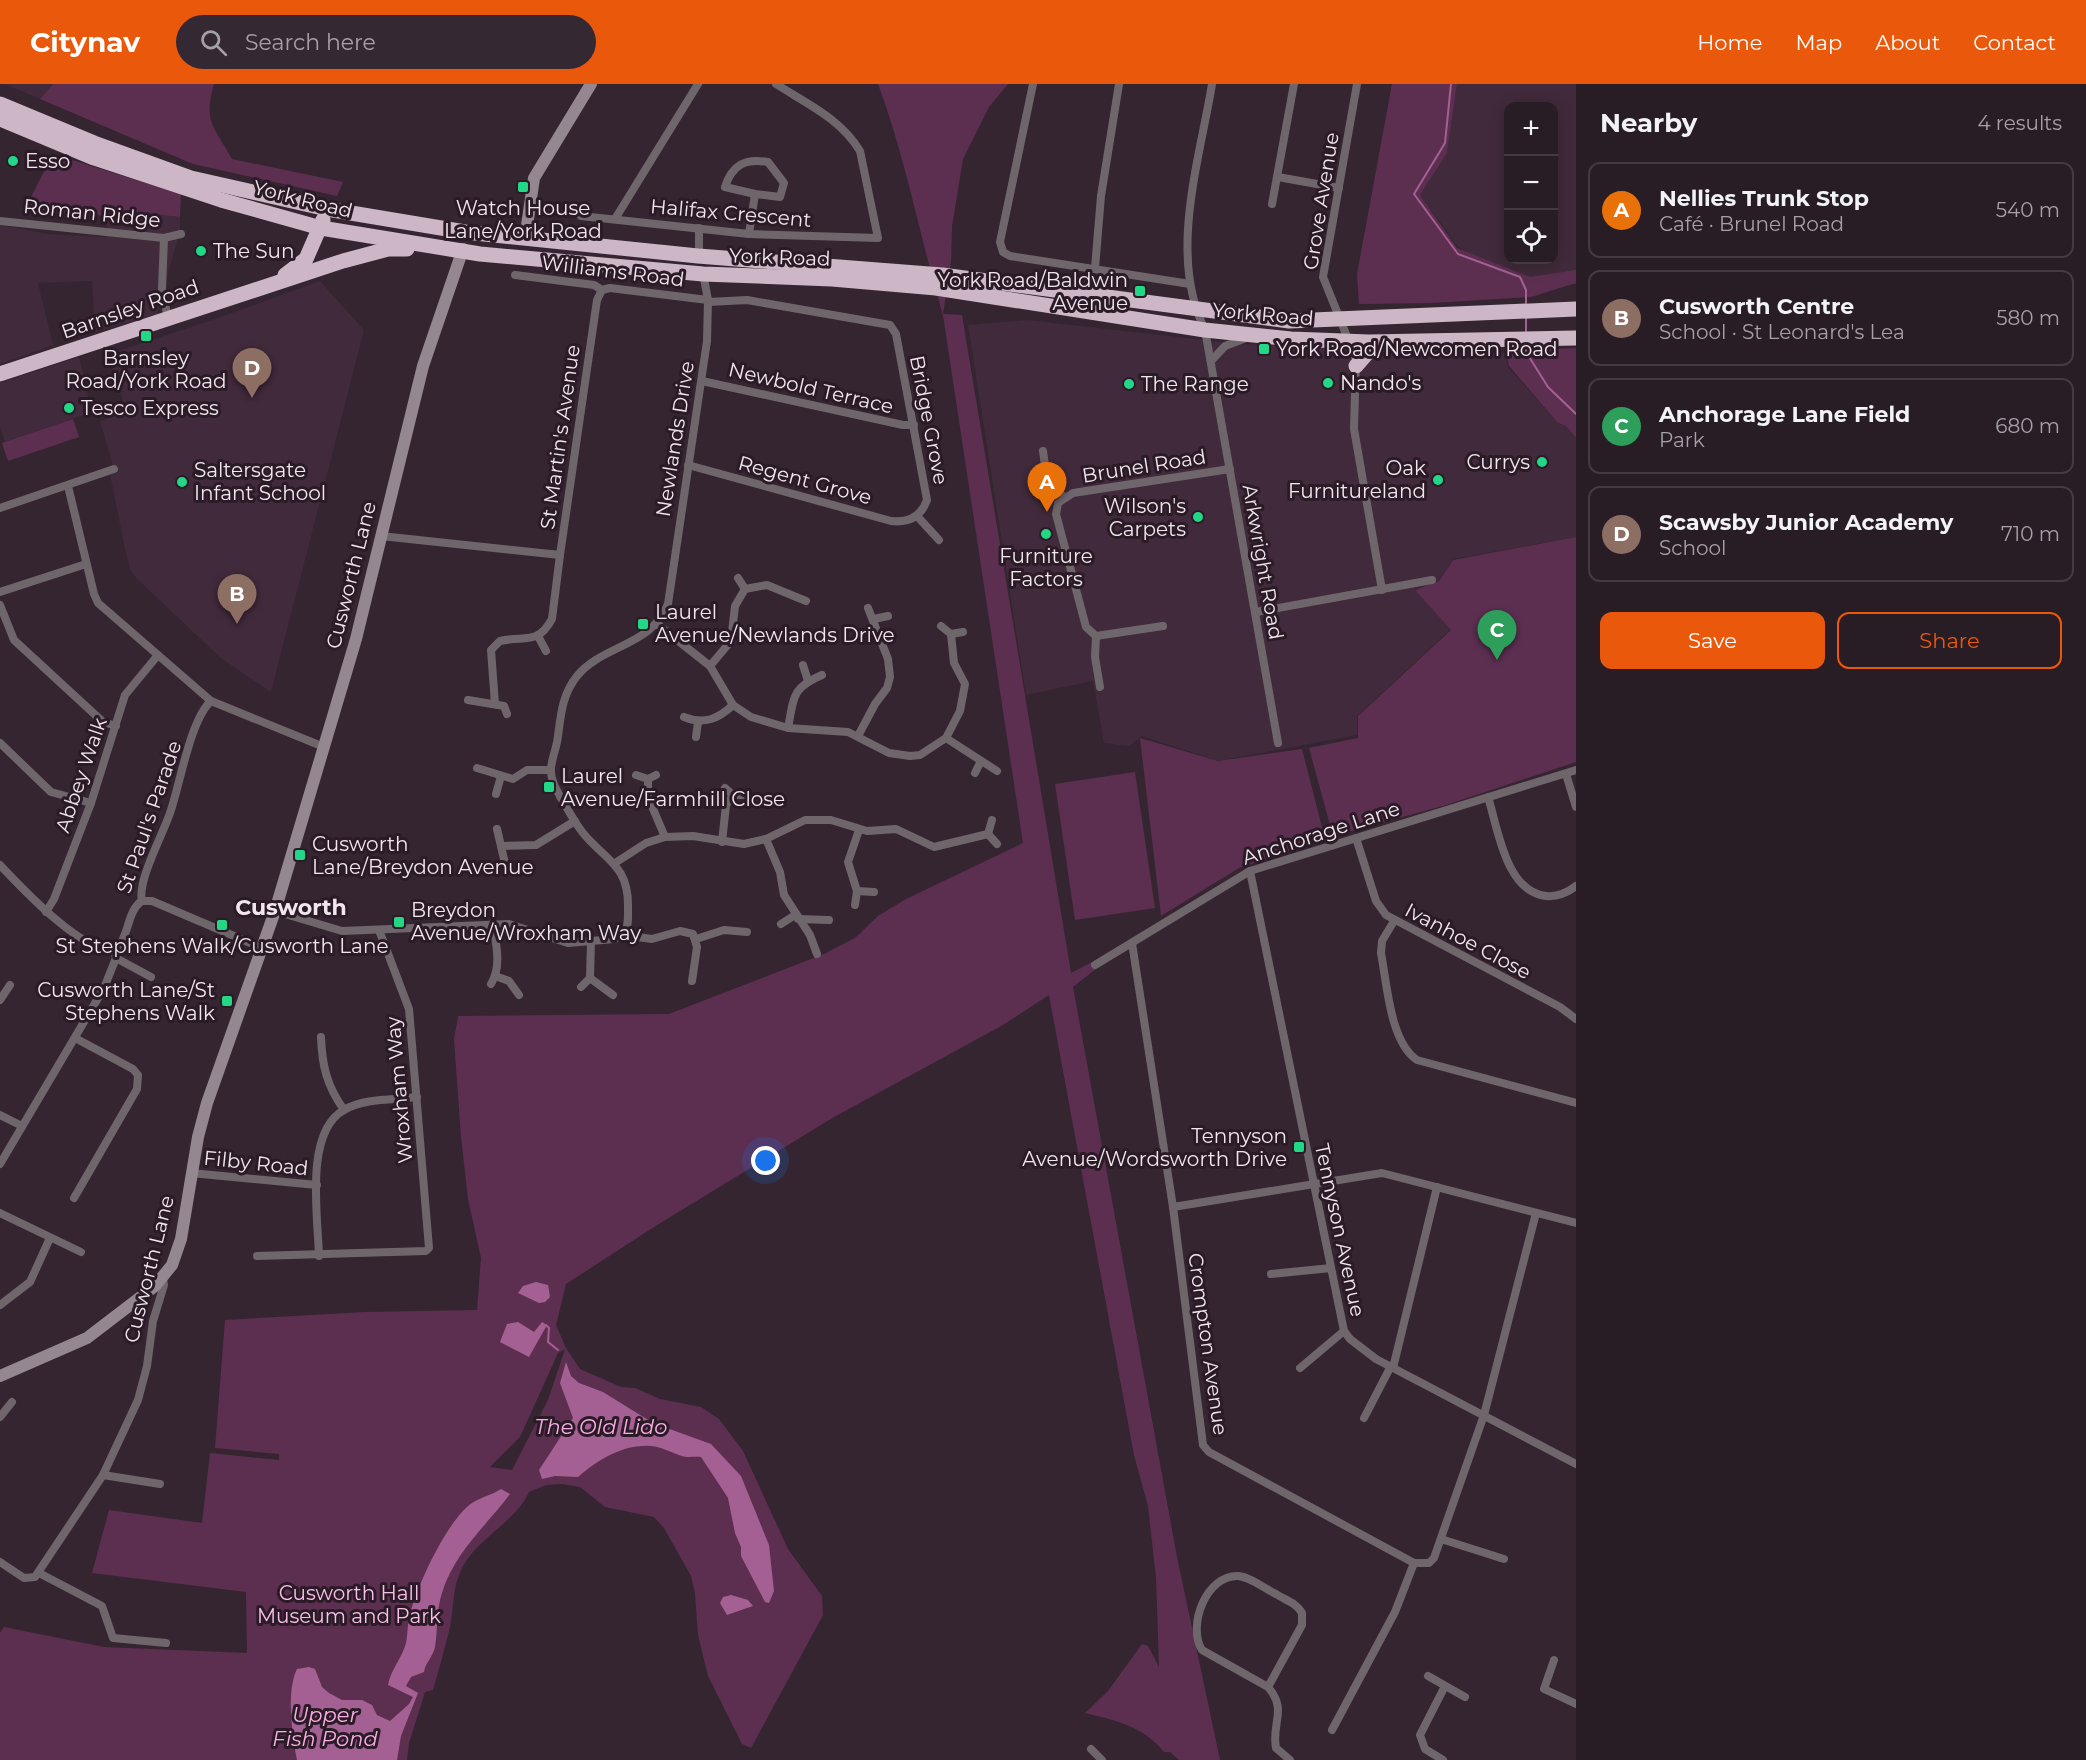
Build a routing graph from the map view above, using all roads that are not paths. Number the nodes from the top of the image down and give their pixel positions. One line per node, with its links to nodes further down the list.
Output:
1 (591, 84): 25 (street)
2 (698, 84): 17 (street)
3 (776, 84): 23 (street, Halifax Crescent)
4 (1033, 84): 30 (street)
5 (1119, 84): 30 (street)
6 (1212, 84): 36 (street, Arkwright Road)
7 (1294, 84): 11 (street)
8 (1357, 84): 12 (street, Grove Avenue)
9 (0, 104): 15 (highway, York Road)
10 (0, 119): 19 (highway, York Road)
11 (1278, 177): 12 (street); 14 (street)
12 (1339, 188): 42 (street, Grove Avenue)
13 (755, 194): 13 (street); 23 (street)
14 (1272, 204)
15 (327, 209): 19 (highway); 21 (highway, York Road)
16 (581, 216): 17 (street, Halifax Crescent)
17 (615, 219): 20 (street, Halifax Crescent)
18 (0, 221): 24 (street, Roman Ridge)
19 (321, 228): 26 (highway, York Road); 34 (highway)
20 (699, 228): 23 (street, Halifax Crescent); 28 (street, Newlands Drive)
21 (465, 232): 25 (highway, York Road); 27 (street)
22 (181, 234): 24 (street, Roman Ridge)
23 (750, 234)
24 (164, 238): 41 (street)
25 (525, 239): 28 (highway, York Road); 29 (highway)
26 (427, 245): 27 (highway, York Road); 34 (highway)
27 (463, 249): 29 (highway, York Road); 64 (street, Cusworth Lane)
28 (698, 256): 31 (street, Newlands Drive); 33 (highway, York Road)
29 (523, 258): 31 (highway, York Road)
30 (1095, 268): 36 (street)
31 (703, 274): 33 (highway, York Road); 38 (street, Newlands Drive)
32 (515, 275): 37 (street, Williams Road)
33 (934, 281): 35 (highway, York Road)
34 (272, 283): 41 (highway, Barnsley Road)
35 (955, 284): 40 (highway, York Road); 44 (highway, York Road)
36 (1190, 284): 40 (street, Arkwright Road)
37 (602, 290): 38 (street, Williams Road); 66 (street, St Martin's Avenue)
38 (708, 301): 43 (street, Williams Road); 52 (street, Newlands Drive)
39 (1576, 309): 42 (highway, York Road)
40 (1195, 310): 42 (highway, York Road); 44 (street, Arkwright Road)
41 (168, 319): 51 (highway, Barnsley Road)
42 (1340, 321): 47 (street, Grove Avenue)
43 (890, 325): 55 (street, Bridge Grove)
44 (1205, 330): 45 (highway, York Road); 49 (street, Arkwright Road)
45 (1255, 336): 47 (highway, York Road); 49 (street)
46 (1569, 339): 48 (highway, York Road)
47 (1351, 342): 48 (highway, York Road); 50 (street, Grove Avenue)
48 (1388, 342): 50 (highway)
49 (1210, 360): 54 (street, Arkwright Road)
50 (1356, 366): 71 (street, Grove Avenue)
51 (0, 374)
52 (702, 381): 55 (street, Newbold Terrace); 57 (street, Newlands Drive)
53 (1233, 385): 54 (street)
54 (1215, 387): 59 (street, Arkwright Road)
55 (914, 425): 63 (street, Bridge Grove)
56 (1043, 451): 61 (street, Brunel Road)
57 (688, 465): 63 (street, Regent Grove); 79 (street, Newlands Drive)
58 (114, 469): 60 (street)
59 (1230, 469): 61 (street, Brunel Road); 76 (street, Arkwright Road)
60 (68, 486): 62 (street); 67 (street)
61 (1065, 498): 85 (street, Brunel Road)
62 (0, 508)
63 (915, 517): 65 (street)
64 (381, 536): 66 (street, St Martin's Avenue); 107 (street, Cusworth Lane)
65 (939, 540)
66 (560, 555): 84 (street)
67 (86, 564): 72 (street); 87 (street)
68 (738, 578): 70 (street)
69 (1432, 580): 71 (street)
70 (745, 589): 73 (street); 89 (street)
71 (1382, 590): 76 (street)
72 (0, 592)
73 (806, 601)
74 (0, 605): 100 (street)
75 (868, 608): 78 (street)
76 (1256, 612): 106 (street, Arkwright Road)
77 (888, 616): 78 (street)
78 (874, 619): 102 (street)
79 (657, 624): 89 (street); 110 (street)
80 (940, 626): 83 (street)
81 (1163, 626): 85 (street)
82 (963, 632): 83 (street)
83 (951, 634): 104 (street)
84 (538, 636): 86 (street); 95 (street)
85 (1096, 636): 92 (street)
86 (546, 651)
87 (158, 655): 94 (street); 100 (street, Abbey Walk)
88 (803, 665): 91 (street)
89 (710, 666): 96 (street)
90 (822, 675): 91 (street)
91 (808, 681): 101 (street)
92 (1100, 687)
93 (468, 700): 95 (street)
94 (211, 701): 107 (street); 142 (street, St Paul's Parade)
95 (495, 704): 97 (street)
96 (733, 705): 99 (street); 101 (street)
97 (507, 714)
98 (684, 717): 99 (street)
99 (698, 722): 103 (street)
100 (116, 726): 122 (street, Abbey Walk)
101 (788, 728): 102 (street)
102 (858, 736): 104 (street)
103 (696, 737)
104 (946, 738): 108 (street)
105 (0, 743): 122 (street)
106 (1278, 743)
107 (324, 747): 144 (street, Cusworth Lane)
108 (981, 761): 112 (street); 113 (street)
109 (477, 768): 116 (street)
110 (551, 770): 116 (street); 124 (street)
111 (1576, 770): 114 (street, Anchorage Lane)
112 (997, 771)
113 (975, 773)
114 (1566, 774): 121 (street, Anchorage Lane); 123 (street)
115 (636, 775): 129 (street)
116 (501, 776): 118 (street)
117 (725, 788): 119 (street)
118 (496, 794)
119 (733, 795): 120 (street); 132 (street)
120 (743, 795)
121 (1488, 797): 130 (street, Anchorage Lane); 139 (street)
122 (91, 803): 145 (street, Abbey Walk)
123 (1576, 807)
124 (575, 820): 134 (street); 135 (street)
125 (992, 820): 128 (street)
126 (497, 829): 134 (street)
127 (859, 830): 128 (street); 131 (street); 140 (street)
128 (988, 834): 133 (street)
129 (664, 837): 132 (street); 135 (street)
130 (1356, 838): 137 (street, Anchorage Lane); 148 (street, Ivanhoe Close)
131 (766, 839): 132 (street); 146 (street)
132 (722, 842)
133 (997, 844)
134 (501, 846): 138 (street)
135 (615, 863): 153 (street)
136 (0, 865): 145 (street)
137 (1250, 871): 156 (street, Anchorage Lane); 179 (street, Tennyson Avenue)
138 (507, 872)
139 (1576, 886)
140 (857, 891): 141 (street); 143 (street)
141 (874, 892)
142 (142, 901): 157 (street); 158 (street, St Paul's Parade)
143 (855, 904)
144 (275, 911): 151 (street); 157 (street, Cusworth Lane)
145 (46, 912): 158 (street)
146 (796, 917): 147 (street); 150 (street); 159 (street)
147 (829, 920)
148 (1394, 921): 169 (street, Ivanhoe Close); 173 (street)
149 (493, 924): 151 (street); 155 (street); 166 (street)
150 (781, 924)
151 (379, 930): 172 (street, Wroxham Way)
152 (747, 932): 154 (street)
153 (624, 935): 154 (street); 155 (street)
154 (696, 939): 163 (street)
155 (591, 941): 162 (street)
156 (1132, 943): 160 (street, Anchorage Lane); 183 (street, Crompton Avenue)
157 (262, 948): 178 (street, Cusworth Lane)
158 (115, 954): 161 (street); 171 (street, St Paul's Parade)
159 (817, 954)
160 (1095, 965)
161 (151, 977)
162 (590, 978): 165 (street); 167 (street)
163 (692, 981)
164 (10, 983): 168 (street)
165 (581, 987)
166 (519, 995)
167 (613, 995)
168 (0, 1000)
169 (1576, 1020)
170 (320, 1035): 174 (street)
171 (75, 1038): 176 (street, St Paul's Parade); 182 (street)
172 (417, 1097): 174 (street); 190 (street, Wroxham Way)
173 (1576, 1103)
174 (344, 1110): 180 (street)
175 (0, 1115): 176 (street)
176 (22, 1126): 177 (street, St Paul's Parade)
177 (0, 1164)
178 (191, 1173): 180 (street, Filby Road); 193 (street, Cusworth Lane)
179 (1314, 1183): 181 (street); 183 (street); 191 (street, Tennyson Avenue)
180 (317, 1185): 190 (street)
181 (1437, 1187): 185 (street); 196 (street)
182 (74, 1198)
183 (1173, 1207): 209 (street, Crompton Avenue)
184 (0, 1213): 187 (street)
185 (1536, 1213): 186 (street); 200 (street)
186 (1576, 1223)
187 (50, 1238): 188 (street); 194 (street)
188 (81, 1252)
189 (257, 1256): 190 (street)
190 (319, 1256)
191 (1331, 1268): 192 (street); 195 (street, Tennyson Avenue)
192 (1270, 1274)
193 (163, 1279): 198 (street); 204 (street, Cusworth Lane)
194 (0, 1305)
195 (1344, 1331): 196 (street, Tennyson Avenue); 197 (street)
196 (1392, 1367): 200 (street, Tennyson Avenue); 202 (street)
197 (1300, 1368)
198 (0, 1376)
199 (12, 1402): 201 (street)
200 (1484, 1415): 203 (street, Tennyson Avenue); 206 (street)
201 (0, 1417)
202 (1364, 1418)
203 (1576, 1464)
204 (102, 1475): 205 (street); 210 (street, Cusworth Lane)
205 (160, 1484)
206 (1441, 1539): 207 (street); 209 (street)
207 (1504, 1559)
208 (0, 1562): 210 (street)
209 (1414, 1563): 218 (street)
210 (39, 1573): 211 (street)
211 (166, 1643)
212 (1554, 1660): 217 (street)
213 (1428, 1676): 214 (street)
214 (1445, 1686): 216 (street); 222 (street)
215 (1268, 1687): 215 (street); 221 (street)
216 (1465, 1697)
217 (1576, 1704)
218 (1332, 1730)
219 (1091, 1749): 220 (street)
220 (1102, 1760)
221 (1290, 1760)
222 (1443, 1760)

